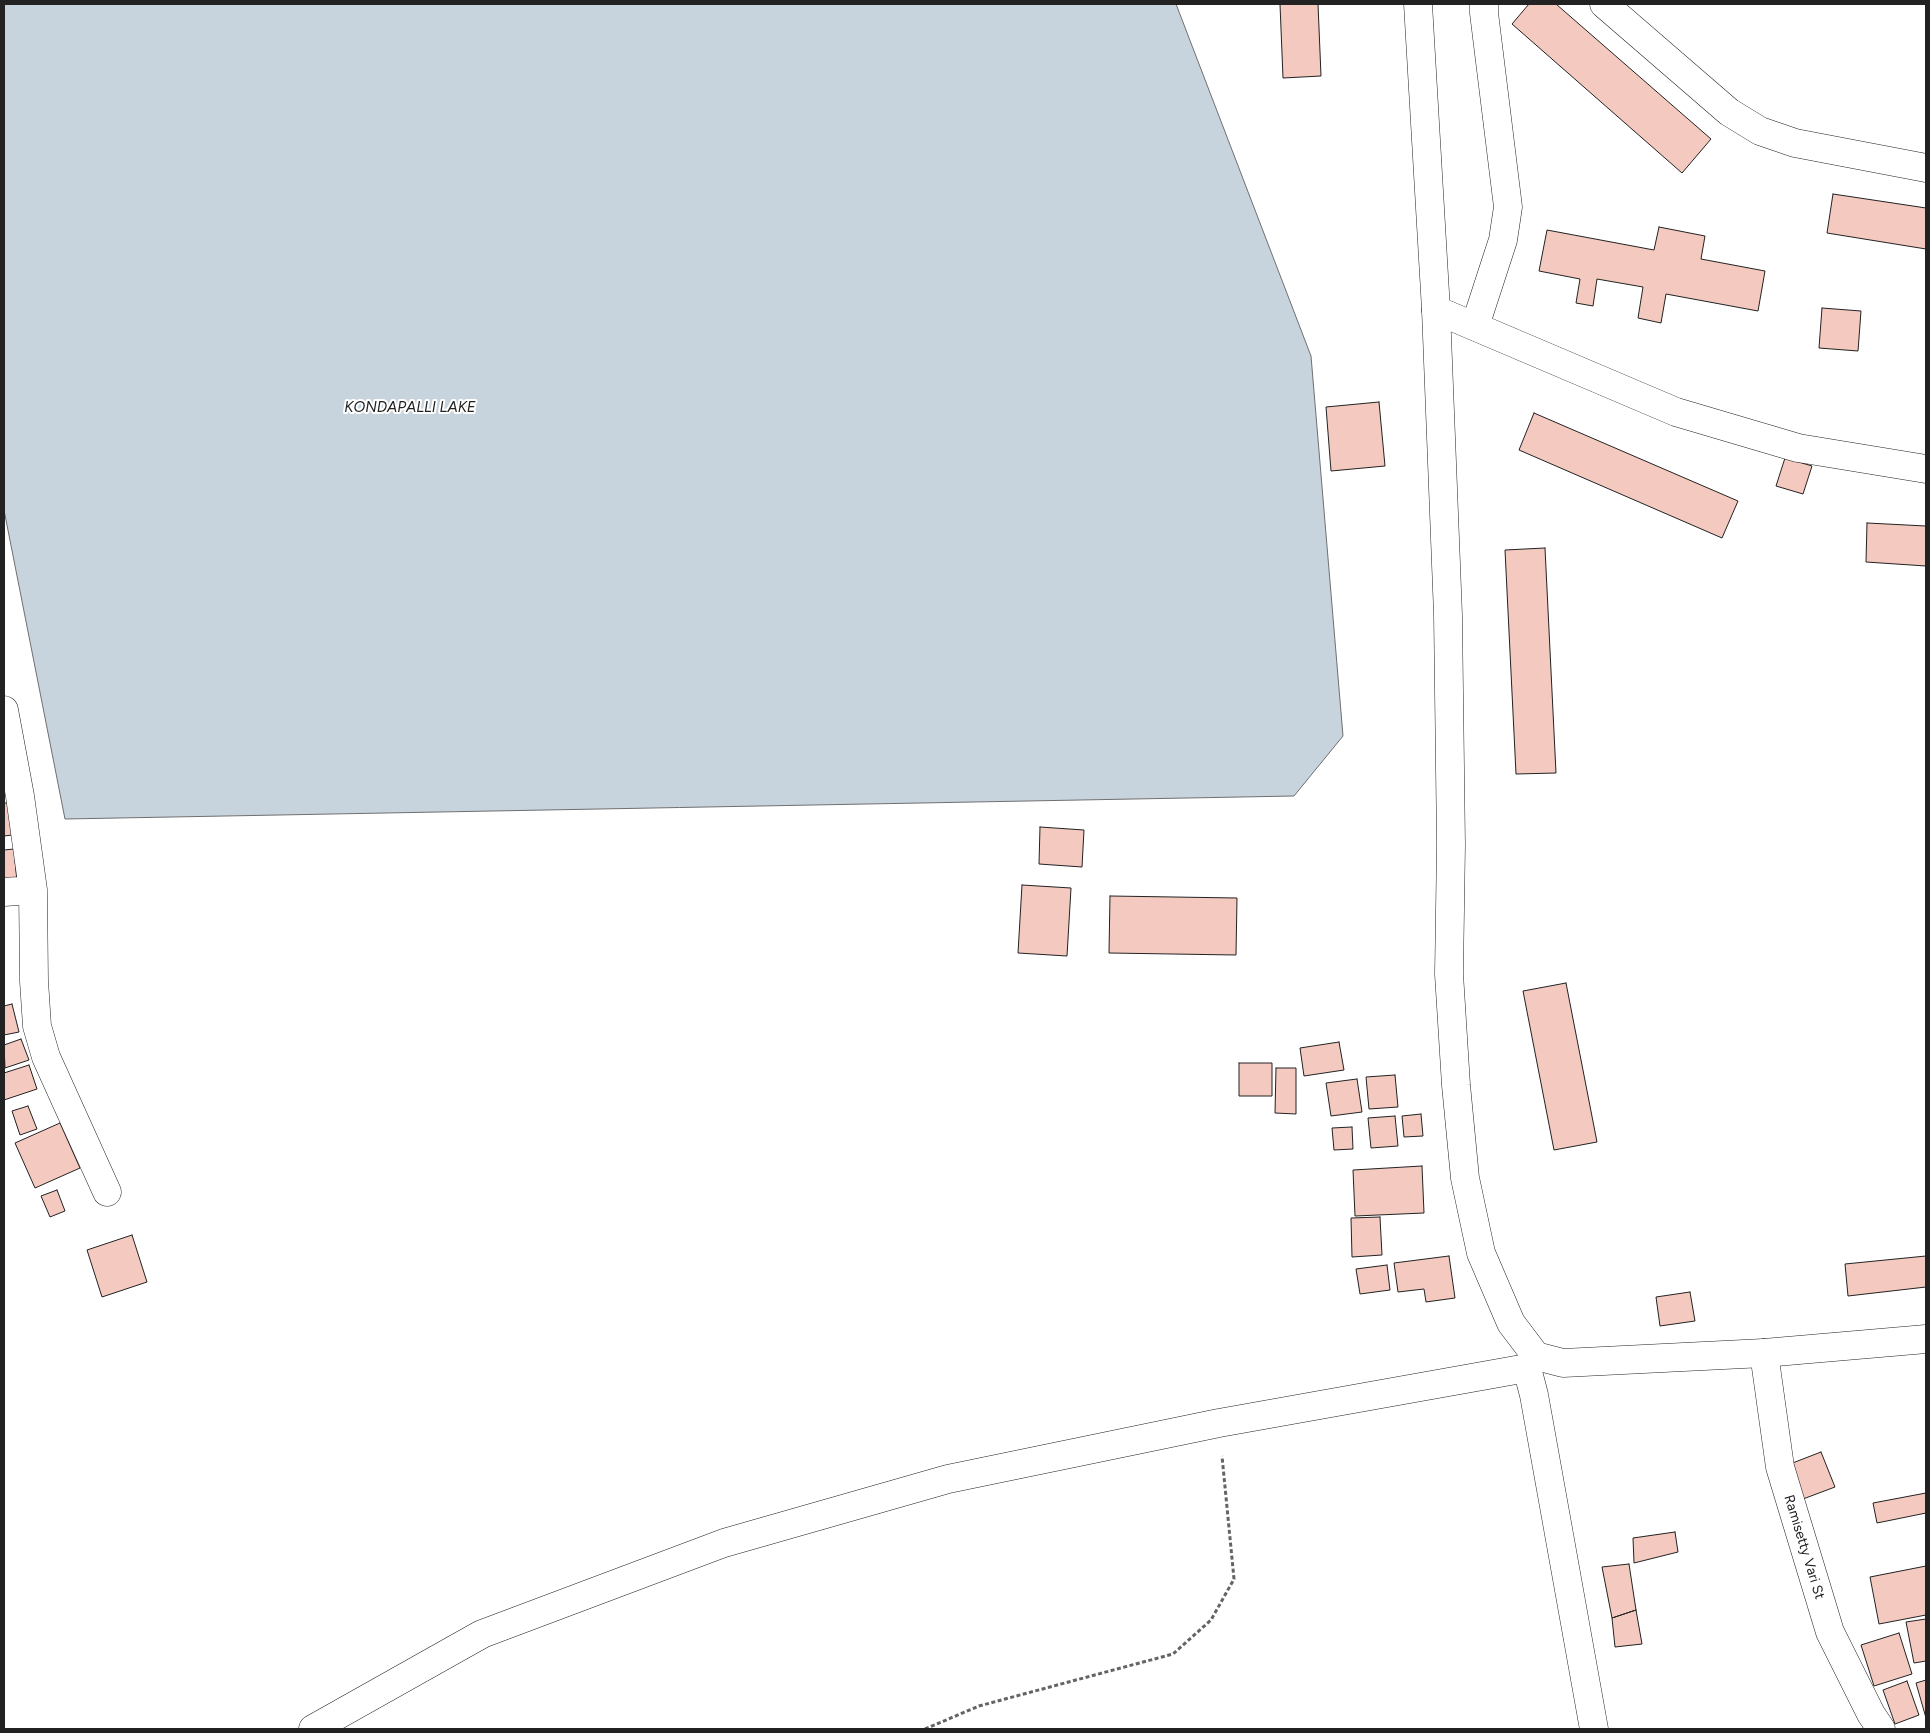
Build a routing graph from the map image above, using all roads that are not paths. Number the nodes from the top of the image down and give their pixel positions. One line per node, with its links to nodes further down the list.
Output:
1 (1418, 4): 5 (street)
2 (1484, 4): 6 (street)
3 (1604, 4): 4 (street)
4 (1926, 168)
5 (1436, 310): 6 (street); 15 (street)
6 (1474, 326): 7 (street)
7 (1926, 469)
8 (4, 710): 9 (street)
9 (12, 796): 10 (street)
10 (33, 890): 11 (street); 12 (street)
11 (4, 892)
12 (107, 1192)
13 (1925, 1344): 14 (street)
14 (1764, 1353): 15 (street); 18 (street, Ramisetty Vari St)
15 (1531, 1362): 16 (street); 17 (street)
16 (313, 1729)
17 (1594, 1729)
18 (1881, 1729)

